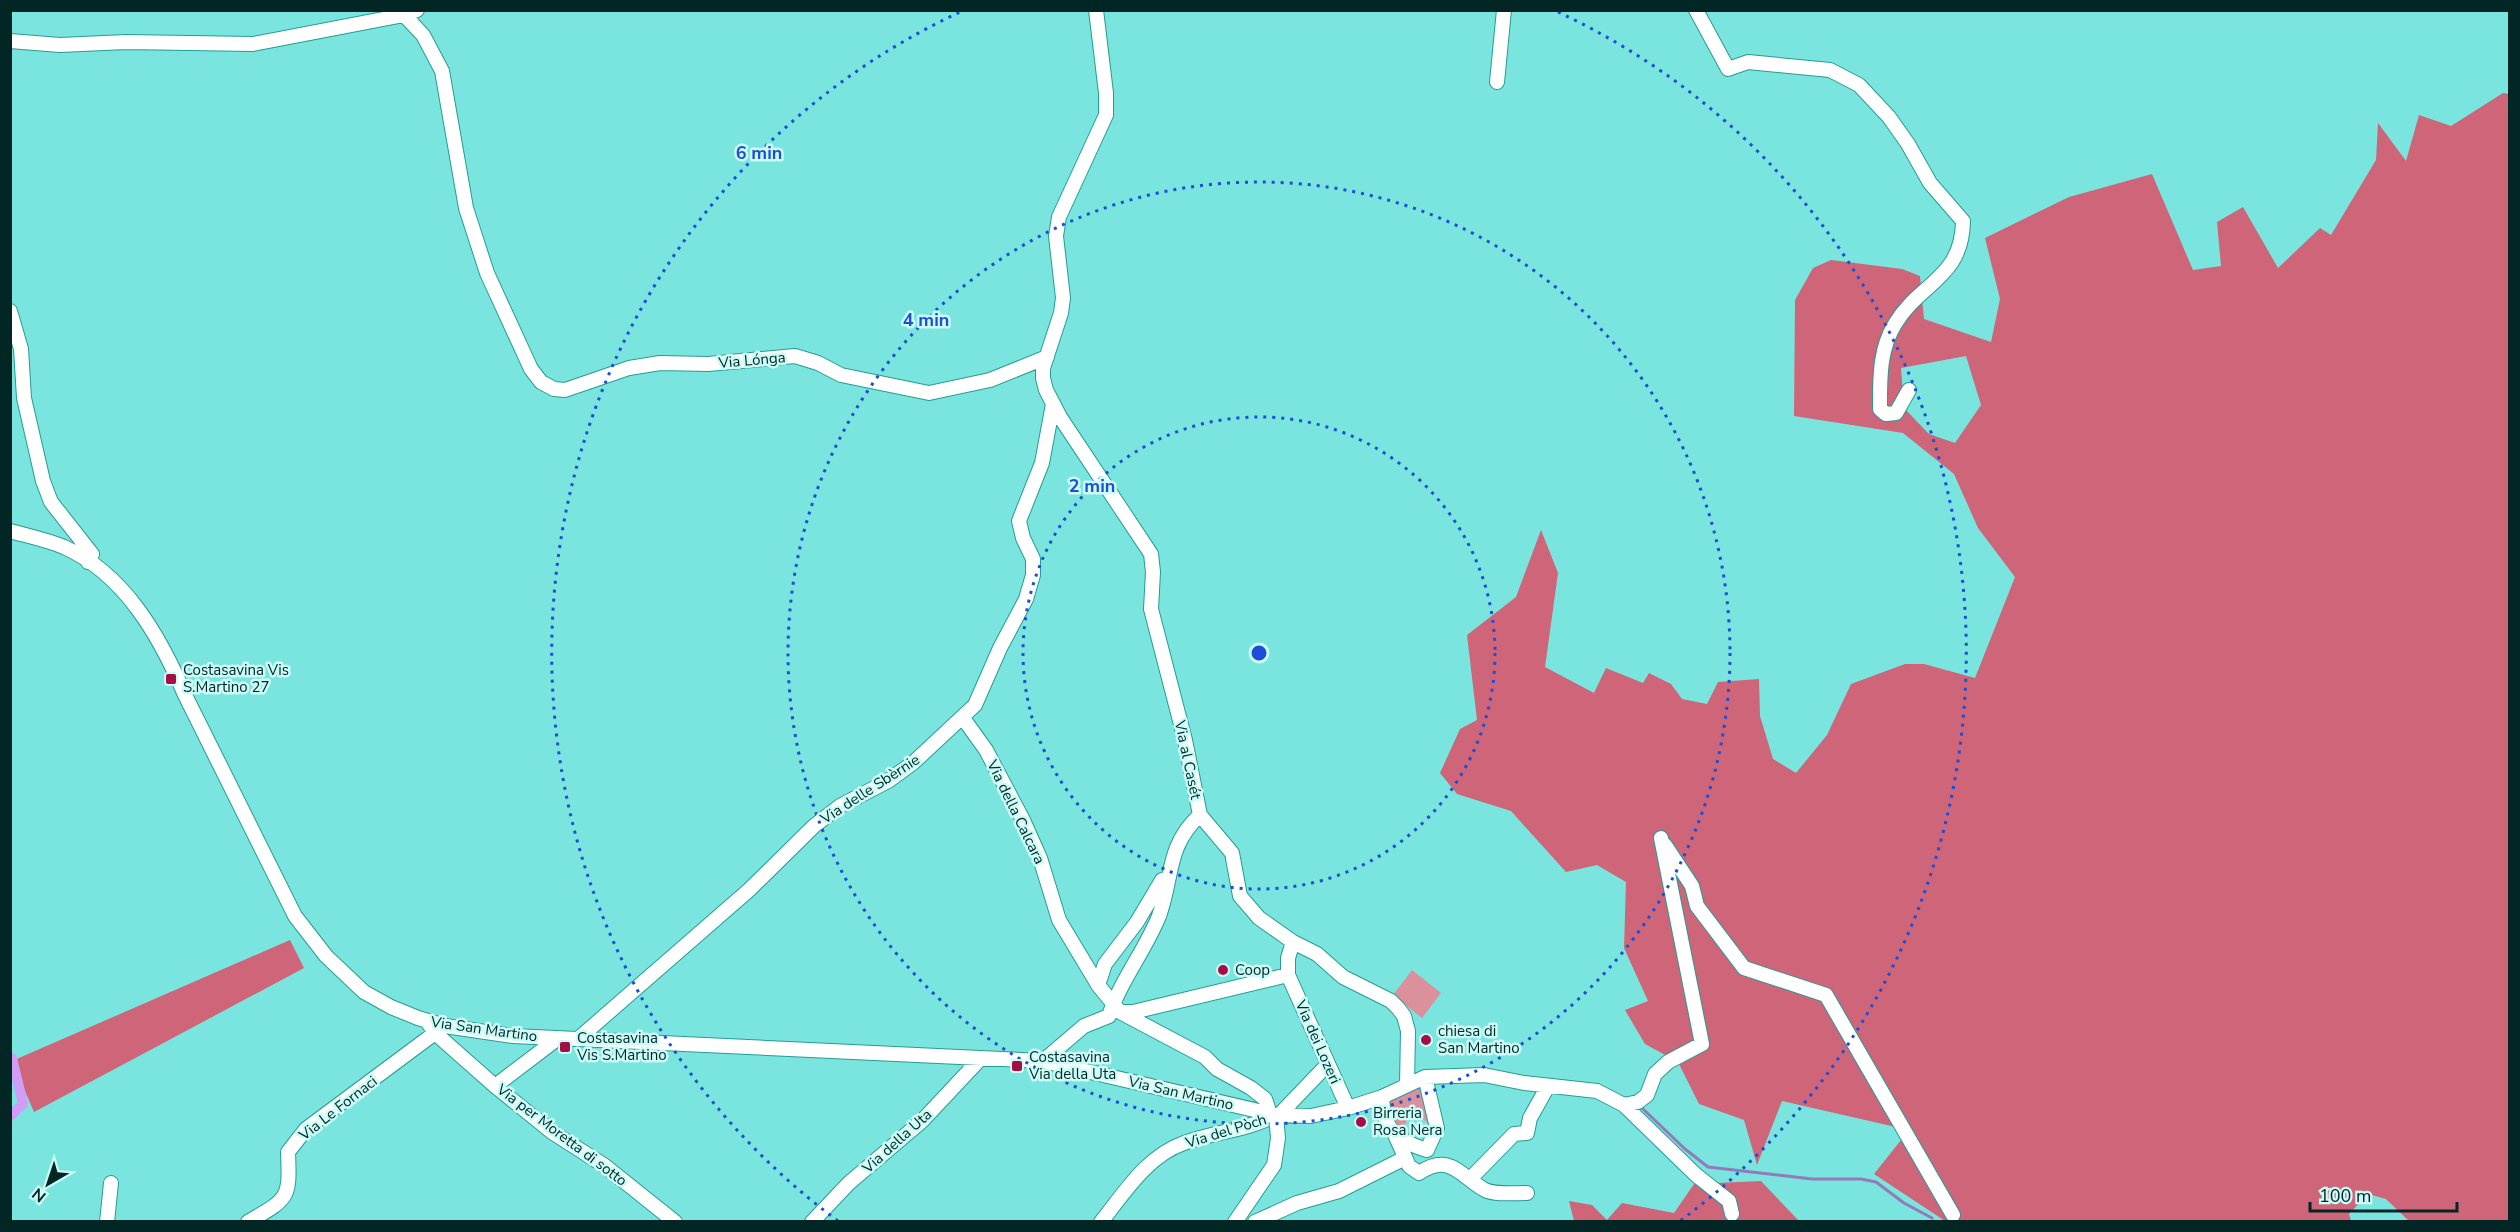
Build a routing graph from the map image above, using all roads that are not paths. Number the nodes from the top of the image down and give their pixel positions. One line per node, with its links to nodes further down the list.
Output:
1 (1096, 10): 8 (street)
2 (1504, 10): 6 (street)
3 (1696, 10): 9 (street)
4 (411, 13): 5 (street); 8 (street, Via Lónga)
5 (10, 41)
6 (1497, 82)
7 (10, 310): 12 (street)
8 (1047, 357): 10 (street)
9 (1909, 390)
10 (1053, 404): 13 (street, Via delle Sbèrnie); 14 (street, Via al Casét)
11 (10, 531): 12 (street, Via San Martino)
12 (88, 562): 20 (street, Via San Martino)
13 (963, 718): 18 (street, Via della Calcara); 23 (street, Via delle Sbèrnie)
14 (1200, 815): 15 (street); 16 (street, Via al Casét)
15 (1169, 868): 18 (street); 19 (street)
16 (1293, 942): 17 (street); 28 (street, Via al Casét)
17 (1288, 975): 19 (street); 26 (street, Via dei Lozeri)
18 (1098, 985): 19 (street, Via della Calcara)
19 (1117, 1008): 25 (street); 34 (street, Via della Calcara)
20 (428, 1021): 21 (street, Via per Moretta di sotto); 22 (street, Via San Martino)
21 (435, 1033): 29 (street, Via per Moretta di sotto); 43 (street, Via Le Fornaci)
22 (558, 1039): 23 (street, Via San Martino); 29 (street)
23 (578, 1039): 24 (street, Via San Martino)
24 (981, 1058): 25 (street, Via San Martino); 45 (street, Via della Uta)
25 (1043, 1061): 34 (street, Via San Martino)
26 (1328, 1065): 33 (street, Via dei Lozeri); 34 (street)
27 (1425, 1077): 28 (street, Via San Martino); 30 (street); 35 (street)
28 (1407, 1085): 31 (street, Via San Martino)
29 (495, 1086): 44 (street, Via per Moretta di sotto)
30 (1548, 1086): 32 (street); 37 (street)
31 (1382, 1097): 33 (street, Via San Martino); 35 (street)
32 (1624, 1105): 40 (street); 41 (street)
33 (1348, 1108): 34 (street, Via San Martino)
34 (1275, 1114): 46 (street, Via del Pòch); 47 (street)
35 (1396, 1137): 36 (street)
36 (1404, 1158): 37 (street); 48 (street)
37 (1470, 1179): 39 (street)
38 (111, 1183): 42 (street)
39 (1527, 1193)
40 (1732, 1214)
41 (1953, 1215)
42 (106, 1221)
43 (248, 1221)
44 (675, 1221)
45 (812, 1221)
46 (1101, 1221)
47 (1235, 1221)
48 (1255, 1221)

